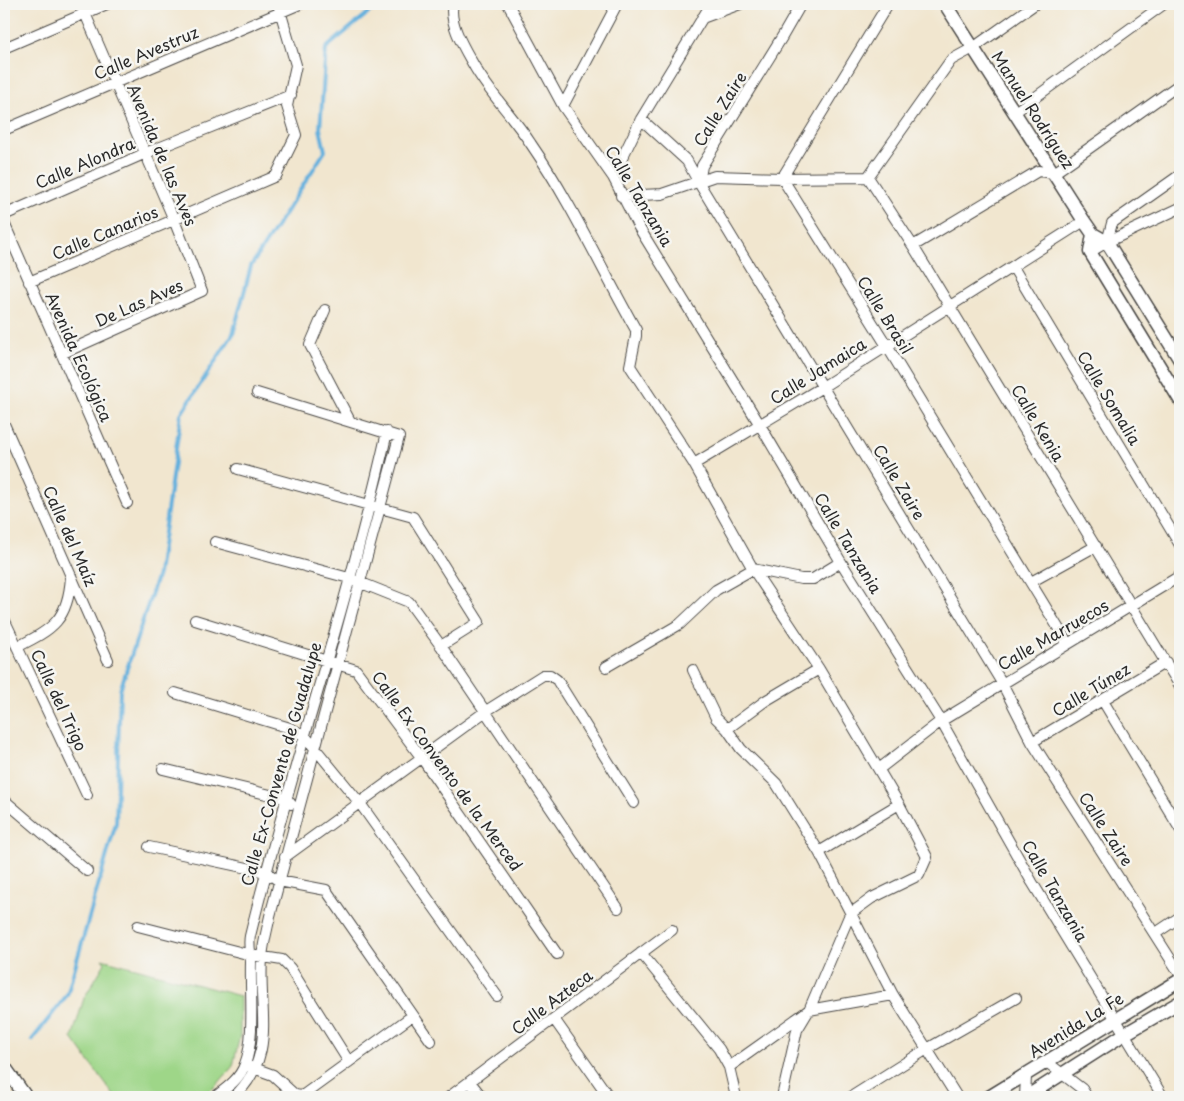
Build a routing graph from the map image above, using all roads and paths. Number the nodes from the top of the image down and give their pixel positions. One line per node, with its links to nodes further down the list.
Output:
1 (107, 4): 14 (street)
2 (300, 4): 15 (street, Calle Avestruz)
3 (453, 4): 58 (street)
4 (521, 4): 13 (street)
5 (617, 4): 22 (street)
6 (711, 4): 16 (street)
7 (740, 4): 16 (street)
8 (800, 4): 32 (street, Calle Zaire)
9 (888, 4): 31 (street)
10 (945, 4): 18 (street, Manuel Rodríguez)
11 (1035, 4): 18 (street)
12 (1164, 4): 23 (street)
13 (510, 7): 22 (street, Calle Tanzania)
14 (84, 8): 17 (street); 19 (street, Avenida de las Aves)
15 (280, 8): 19 (street, Calle Avestruz); 21 (street)
16 (702, 18): 24 (street)
17 (4, 48)
18 (973, 48): 23 (street, Manuel Rodríguez); 29 (street)
19 (115, 82): 25 (street, Calle Avestruz); 26 (street, Avenida de las Aves)
20 (1180, 84): 27 (street)
21 (291, 95): 26 (street, Calle Alondra); 36 (street, Calle Canarios)
22 (563, 106): 30 (street, Calle Tanzania)
23 (1015, 112): 27 (street, Manuel Rodríguez)
24 (641, 119): 30 (street); 32 (street)
25 (4, 130)
26 (146, 153): 35 (street, Calle Alondra); 36 (street, Avenida de las Aves)
27 (1054, 173): 37 (street, Manuel Rodríguez); 41 (street)
28 (1180, 174): 40 (street)
29 (868, 176): 31 (street); 41 (street, Calle Kenia)
30 (613, 177): 33 (street, Calle Tanzania)
31 (782, 178): 32 (street); 48 (street, Calle Brasil)
32 (699, 183): 33 (street); 51 (street, Calle Zaire)
33 (621, 196): 56 (street, Calle Tanzania)
34 (1180, 208): 40 (street)
35 (4, 214)
36 (174, 220): 44 (street, Calle Canarios); 45 (street, Avenida de las Aves)
37 (1084, 221): 39 (street, Manuel Rodríguez); 43 (street, Calle Jamaica)
38 (4, 223): 44 (street, Avenida Ecológica)
39 (1093, 234): 40 (street, Manuel Rodríguez); 42 (street)
40 (1107, 242): 42 (street); 50 (street, Manuel Rodríguez)
41 (913, 246): 46 (street, Calle Kenia)
42 (1090, 252): 53 (street)
43 (1012, 267): 46 (street, Calle Jamaica); 63 (street, Calle Somalia)
44 (29, 282): 49 (street, Avenida Ecológica)
45 (202, 291): 49 (street, De Las Aves)
46 (949, 306): 48 (street, Calle Jamaica); 64 (street, Calle Kenia)
47 (325, 310): 54 (street)
48 (887, 346): 51 (street, Calle Jamaica); 71 (street, Calle Brasil)
49 (60, 354): 60 (street, Avenida Ecológica)
50 (1180, 360)
51 (824, 386): 56 (street, Calle Jamaica); 85 (street, Calle Zaire)
52 (257, 393): 54 (street)
53 (1180, 400)
54 (350, 421): 57 (street)
55 (4, 424): 67 (street, Calle del Maíz)
56 (760, 425): 58 (street, Calle Jamaica); 65 (street, Calle Tanzania)
57 (387, 432): 61 (street, Calle Ex-Convento de Guadalupe); 61 (street, Calle Ex-Convento de Guadalupe)
58 (694, 464): 66 (street)
59 (238, 469): 61 (street)
60 (127, 503)
61 (376, 506): 69 (street, Calle Ex-Convento de Guadalupe); 70 (street, Calle Ex-Convento de Guadalupe); 76 (street)
62 (215, 542): 69 (street)
63 (1180, 545)
64 (1096, 546): 71 (street); 72 (street, Calle Kenia)
65 (841, 562): 66 (street); 90 (street, Calle Tanzania)
66 (753, 569): 82 (street); 83 (street)
67 (71, 576): 77 (street); 78 (street, Calle del Maíz)
68 (1180, 576): 72 (street, Calle Marruecos)
69 (349, 578): 70 (street); 79 (street, Calle Ex-Convento de Guadalupe)
70 (360, 581): 76 (street); 81 (street, Calle Ex-Convento de Guadalupe)
71 (1031, 582): 75 (street, Calle Brasil)
72 (1131, 606): 75 (street, Calle Marruecos); 80 (street, Calle Kenia)
73 (4, 619): 77 (street, Calle del Trigo)
74 (195, 620): 79 (street, Calle Ex Convento de la Merced)
75 (1068, 644): 85 (street, Calle Marruecos)
76 (441, 646): 89 (street)
77 (17, 647): 98 (street, Calle del Trigo)
78 (108, 660)
79 (326, 661): 81 (street, Calle Ex Convento de la Merced); 92 (street, Calle Ex-Convento de Guadalupe)
80 (1166, 662): 86 (street, Calle Kenia); 88 (street, Calle Túnez)
81 (338, 664): 94 (street, Calle Ex-Convento de Guadalupe); 95 (street, Calle Ex Convento de la Merced)
82 (606, 667)
83 (819, 669): 91 (street); 96 (street)
84 (692, 670): 91 (street)
85 (1002, 682): 90 (street, Calle Marruecos); 93 (street, Calle Zaire)
86 (1180, 686)
87 (175, 693): 92 (street)
88 (1102, 701): 93 (street, Calle Túnez); 107 (street)
89 (486, 711): 95 (street); 102 (street); 114 (street)
90 (941, 721): 96 (street, Calle Marruecos); 133 (street, Calle Tanzania)
91 (727, 729): 109 (street)
92 (305, 736): 94 (street); 99 (street, Calle Ex-Convento de Guadalupe)
93 (1032, 742): 119 (street, Calle Zaire)
94 (314, 747): 101 (street); 105 (street, Calle Ex-Convento de Guadalupe)
95 (421, 757): 101 (street); 121 (street, Calle Ex Convento de la Merced)
96 (879, 769): 103 (street)
97 (163, 770): 99 (street)
98 (87, 795)
99 (287, 799): 105 (street); 111 (street, Calle Ex-Convento de Guadalupe)
100 (4, 800): 104 (street)
101 (359, 802): 110 (street); 127 (street)
102 (634, 803)
103 (899, 804): 109 (street); 115 (street)
104 (13, 807): 106 (street); 112 (street)
105 (297, 811): 110 (street, Calle Ex-Convento de Guadalupe)
106 (4, 814)
107 (1180, 829)
108 (149, 847): 111 (street)
109 (819, 852): 115 (street)
110 (286, 856): 111 (street); 113 (street, Calle Ex-Convento de Guadalupe)
111 (267, 868): 113 (street); 122 (street, Calle Ex-Convento de Guadalupe)
112 (86, 871)
113 (279, 881): 123 (street, Calle Ex-Convento de Guadalupe); 131 (street)
114 (618, 908)
115 (850, 914): 126 (street); 130 (street)
116 (1180, 917): 119 (street)
117 (138, 926): 122 (street)
118 (672, 930): 120 (street, Calle Azteca)
119 (1156, 933): 124 (street, Calle Zaire)
120 (641, 953): 132 (street, Calle Azteca); 141 (street)
121 (557, 954)
122 (251, 955): 123 (street); 139 (street, Calle Ex-Convento de Guadalupe)
123 (262, 957): 137 (street); 142 (street, Calle Ex-Convento de Guadalupe)
124 (1180, 974)
125 (1180, 980): 133 (street, Avenida La Fe)
126 (893, 994): 130 (street); 136 (street)
127 (497, 996)
128 (1016, 998): 136 (street)
129 (1180, 1002): 134 (street, Avenida La Fe)
130 (809, 1010): 141 (street); 153 (street)
131 (412, 1016): 135 (street); 137 (street)
132 (554, 1020): 145 (street, Calle Azteca); 151 (street)
133 (1115, 1020): 134 (street, Calle Tanzania); 138 (street, Avenida La Fe)
134 (1123, 1034): 143 (street, Avenida La Fe); 159 (street, Calle Tanzania)
135 (430, 1041)
136 (927, 1049): 154 (street); 155 (street)
137 (349, 1062): 142 (street)
138 (1048, 1063): 143 (street); 144 (street, Avenida La Fe)
139 (246, 1064): 142 (street); 147 (street, Calle Ex-Convento de Guadalupe)
140 (4, 1066): 146 (street)
141 (729, 1067): 152 (street)
142 (256, 1069): 148 (street, Calle Ex-Convento de Guadalupe)
143 (1062, 1074): 157 (street, Avenida La Fe); 158 (street)
144 (1026, 1076): 156 (street, Avenida La Fe); 157 (street)
145 (470, 1082): 149 (street, Calle Azteca); 150 (street)
146 (26, 1097)
147 (215, 1097)
148 (234, 1097)
149 (449, 1097)
150 (482, 1097)
151 (609, 1097)
152 (736, 1097)
153 (782, 1097)
154 (851, 1097)
155 (957, 1097)
156 (989, 1097)
157 (1025, 1097)
158 (1087, 1097)
159 (1163, 1097)

